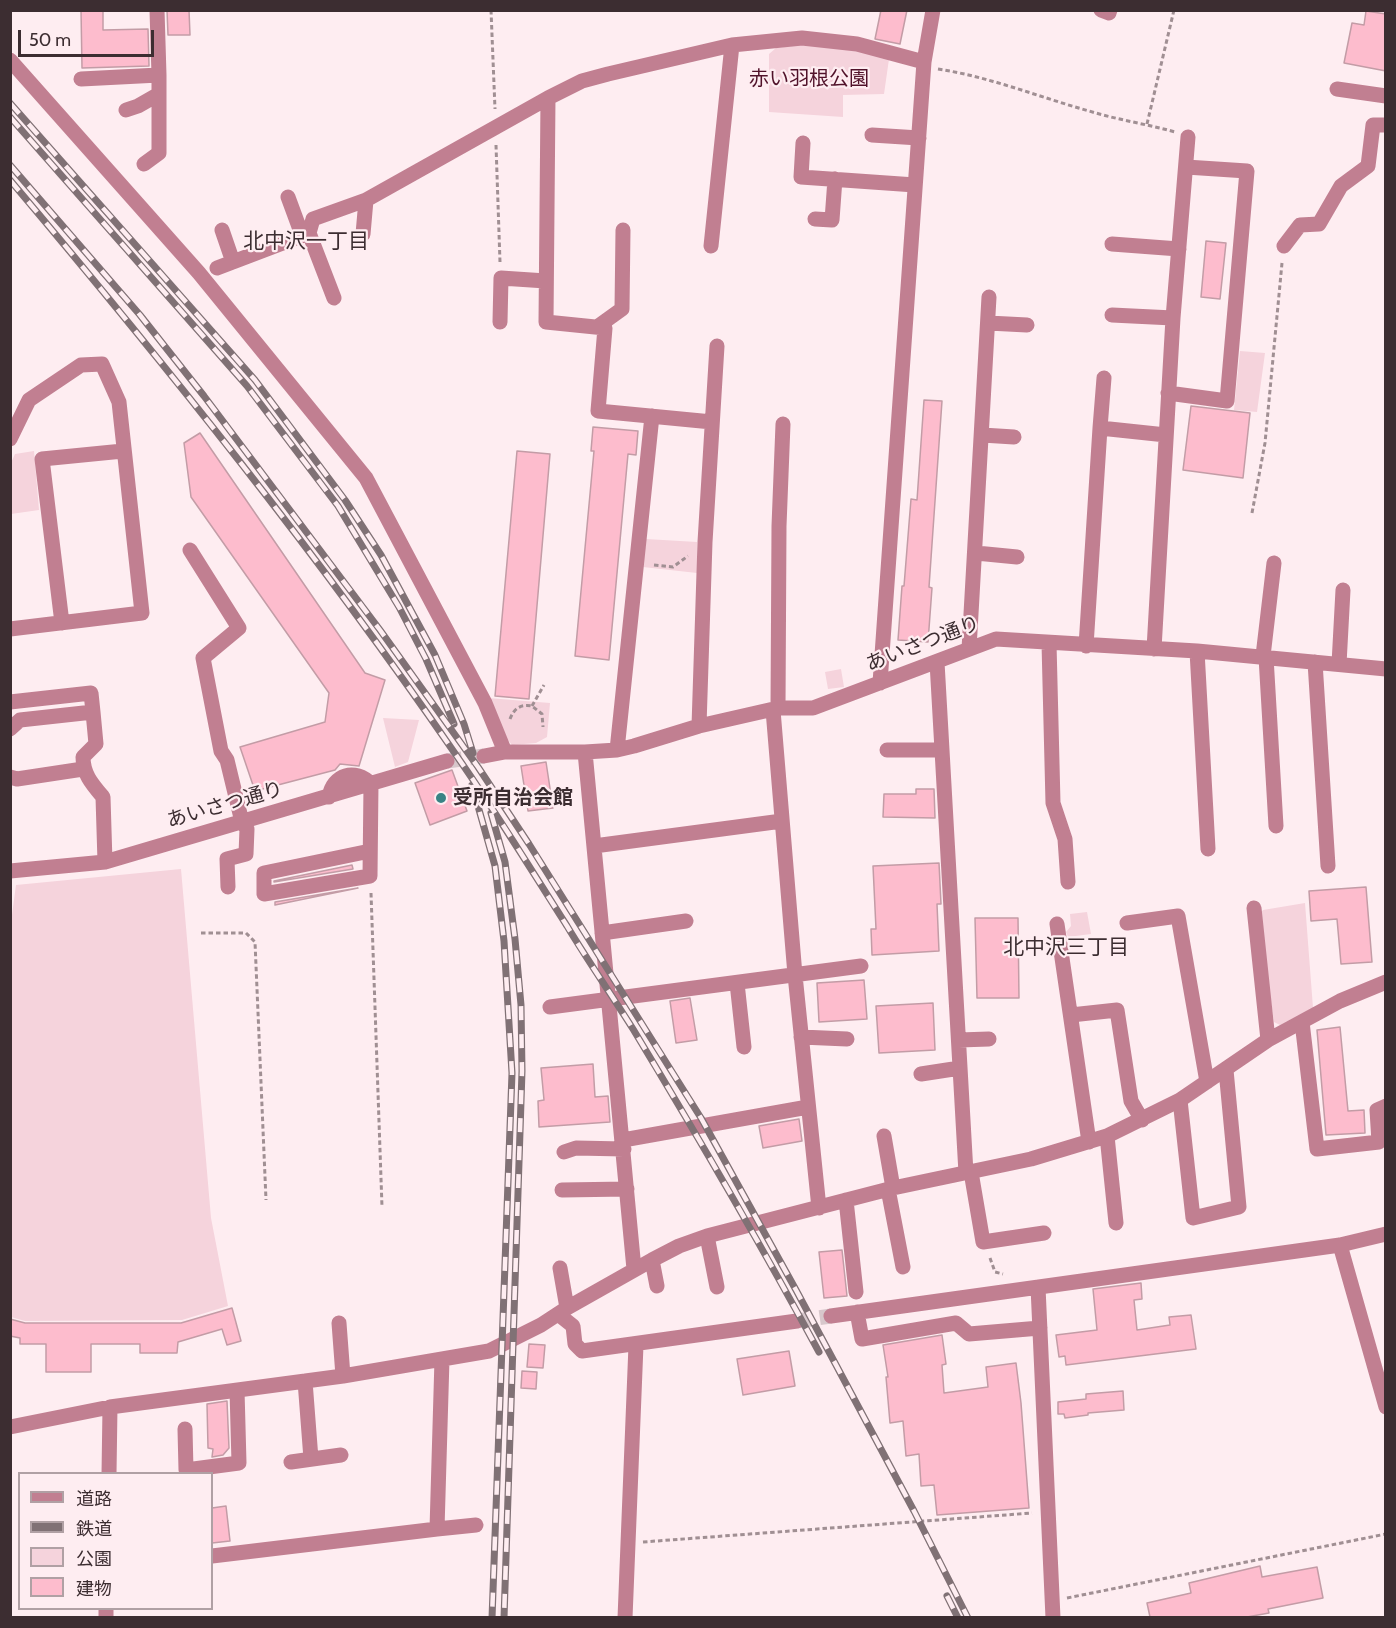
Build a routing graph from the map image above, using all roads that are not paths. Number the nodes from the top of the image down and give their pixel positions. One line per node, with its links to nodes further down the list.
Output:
1 (157, 10): 8 (street)
2 (933, 10): 7 (street)
3 (1101, 10): 4 (street)
4 (1110, 10)
5 (732, 45): 7 (street); 13 (street); 32 (street)
6 (10, 60): 84 (street)
7 (924, 62): 18 (street)
8 (159, 75): 9 (street); 11 (street)
9 (81, 79)
10 (1337, 89): 12 (street)
11 (159, 94): 14 (street); 20 (street)
12 (1386, 96)
13 (548, 98): 25 (street); 37 (street)
14 (126, 110)
15 (1386, 125): 33 (street)
16 (872, 135): 18 (street)
17 (1188, 137): 21 (street)
18 (919, 138): 23 (street)
19 (803, 143): 22 (street)
20 (144, 164)
21 (1186, 167): 34 (street); 48 (street)
22 (835, 179): 23 (street); 26 (street)
23 (915, 185): 75 (street)
24 (288, 197): 29 (street)
25 (366, 200): 29 (street); 30 (street)
26 (815, 219)
27 (222, 230): 35 (street)
28 (623, 230): 45 (street)
29 (305, 234): 35 (street); 39 (street)
30 (363, 234)
31 (1112, 244): 34 (street)
32 (711, 246)
33 (1284, 246)
34 (1179, 249): 41 (street)
35 (233, 262): 36 (street)
36 (217, 268)
37 (546, 281): 42 (street); 45 (street)
38 (989, 297): 43 (street)
39 (334, 298)
40 (1112, 315): 41 (street)
41 (1173, 318): 48 (street)
42 (500, 322)
43 (988, 322): 44 (street); 53 (street)
44 (1027, 325)
45 (597, 327): 49 (street)
46 (717, 346): 50 (street)
47 (1104, 378): 52 (street)
48 (1168, 393): 54 (street)
49 (652, 416): 50 (street); 81 (street)
50 (712, 422): 80 (street)
51 (783, 424): 77 (street)
52 (1100, 428): 54 (street); 66 (street)
53 (982, 435): 55 (street); 59 (street)
54 (1166, 435): 68 (street)
55 (1014, 437)
56 (10, 439): 57 (street)
57 (123, 451): 63 (street); 63 (street)
58 (190, 550): 92 (street)
59 (976, 554): 60 (street); 67 (street)
60 (1017, 557)
61 (1274, 563): 70 (street)
62 (1343, 590): 73 (street)
63 (62, 623): 64 (street)
64 (10, 629)
65 (1049, 643): 66 (street, あいさつ通り); 67 (street, あいさつ通り); 100 (street)
66 (1086, 646): 68 (street, あいさつ通り)
67 (969, 649): 71 (street, あいさつ通り)
68 (1154, 650): 69 (street, あいさつ通り)
69 (1197, 651): 70 (street, あいさつ通り); 95 (street)
70 (1265, 656): 72 (street, あいさつ通り); 93 (street)
71 (937, 662): 75 (street, あいさつ通り); 83 (street)
72 (1315, 662): 73 (street, あいさつ通り); 98 (street)
73 (1339, 664): 74 (street, あいさつ通り)
74 (1386, 669)
75 (880, 683): 77 (street, あいさつ通り)
76 (14, 702): 78 (street); 79 (street)
77 (776, 709): 80 (street, あいさつ通り); 91 (street)
78 (93, 712): 79 (street); 88 (street)
79 (15, 725)
80 (699, 726): 81 (street, あいさつ通り)
81 (617, 750): 85 (street, あいさつ通り)
82 (887, 750): 83 (street)
83 (942, 750): 118 (street)
84 (505, 752): 85 (street, あいさつ通り); 86 (street, あいさつ通り)
85 (585, 752): 94 (street)
86 (484, 756)
87 (447, 761): 90 (street, あいさつ通り)
88 (83, 769): 89 (street); 97 (street)
89 (10, 777)
90 (371, 784): 92 (street, あいさつ通り); 96 (street)
91 (782, 820): 94 (street); 108 (street)
92 (242, 822): 97 (street, あいさつ通り); 101 (street)
93 (1276, 826)
94 (594, 846): 106 (street)
95 (1208, 849)
96 (370, 851): 96 (street)
97 (105, 862): 99 (street, あいさつ通り)
98 (1328, 866)
99 (10, 871)
100 (1068, 882)
101 (228, 887)
102 (1254, 908): 119 (street)
103 (686, 921): 106 (street)
104 (1127, 923): 124 (street)
105 (1057, 924): 113 (street)
106 (602, 933): 111 (street)
107 (861, 966): 108 (street)
108 (795, 975): 110 (street); 115 (street)
109 (1386, 982): 114 (street)
110 (737, 984): 111 (street); 120 (street)
111 (609, 1001): 112 (street); 132 (street)
112 (550, 1007)
113 (1071, 1016): 128 (street); 131 (street)
114 (1302, 1022): 119 (street); 126 (street)
115 (801, 1037): 116 (street); 127 (street)
116 (847, 1039)
117 (989, 1039): 118 (street)
118 (958, 1040): 121 (street)
119 (1268, 1040): 122 (street)
120 (744, 1047)
121 (960, 1068): 123 (street); 134 (street)
122 (1226, 1070): 124 (street); 125 (street)
123 (921, 1074)
124 (1207, 1082): 125 (street)
125 (1180, 1100): 128 (street)
126 (1386, 1106)
127 (808, 1107): 132 (street); 139 (street)
128 (1142, 1120): 130 (street)
129 (884, 1136): 135 (street)
130 (1107, 1136): 131 (street); 140 (street)
131 (1089, 1142): 134 (street)
132 (623, 1145): 133 (street); 136 (street)
133 (564, 1152)
134 (968, 1172): 135 (street); 141 (street)
135 (890, 1188): 138 (street); 147 (street)
136 (627, 1189): 137 (street); 148 (street)
137 (562, 1190)
138 (846, 1200): 139 (street); 152 (street)
139 (819, 1208): 143 (street)
140 (1116, 1223)
141 (1044, 1233)
142 (1386, 1233): 144 (street)
143 (707, 1236): 145 (street); 150 (street)
144 (1340, 1245): 151 (street); 165 (street)
145 (652, 1260): 148 (street); 149 (street)
146 (560, 1268): 153 (street)
147 (903, 1268)
148 (634, 1269): 153 (street)
149 (657, 1286)
150 (717, 1287)
151 (1038, 1287): 154 (street); 158 (street)
152 (856, 1292)
153 (562, 1311): 159 (street); 160 (street)
154 (857, 1312): 155 (street); 158 (street)
155 (831, 1316)
156 (797, 1321): 159 (street)
157 (339, 1323): 161 (street)
158 (1040, 1329): 176 (street)
159 (636, 1345): 175 (street)
160 (442, 1359): 161 (street); 173 (street)
161 (343, 1376): 162 (street)
162 (304, 1381): 163 (street); 169 (street)
163 (237, 1390): 164 (street); 167 (street)
164 (110, 1407): 166 (street); 171 (street)
165 (1386, 1407)
166 (10, 1427)
167 (185, 1429)
168 (341, 1455): 169 (street)
169 (311, 1459): 170 (street)
170 (291, 1462)
171 (109, 1472)
172 (476, 1525): 173 (street)
173 (437, 1529): 174 (street)
174 (213, 1556)
175 (625, 1617)
176 (1053, 1617)

